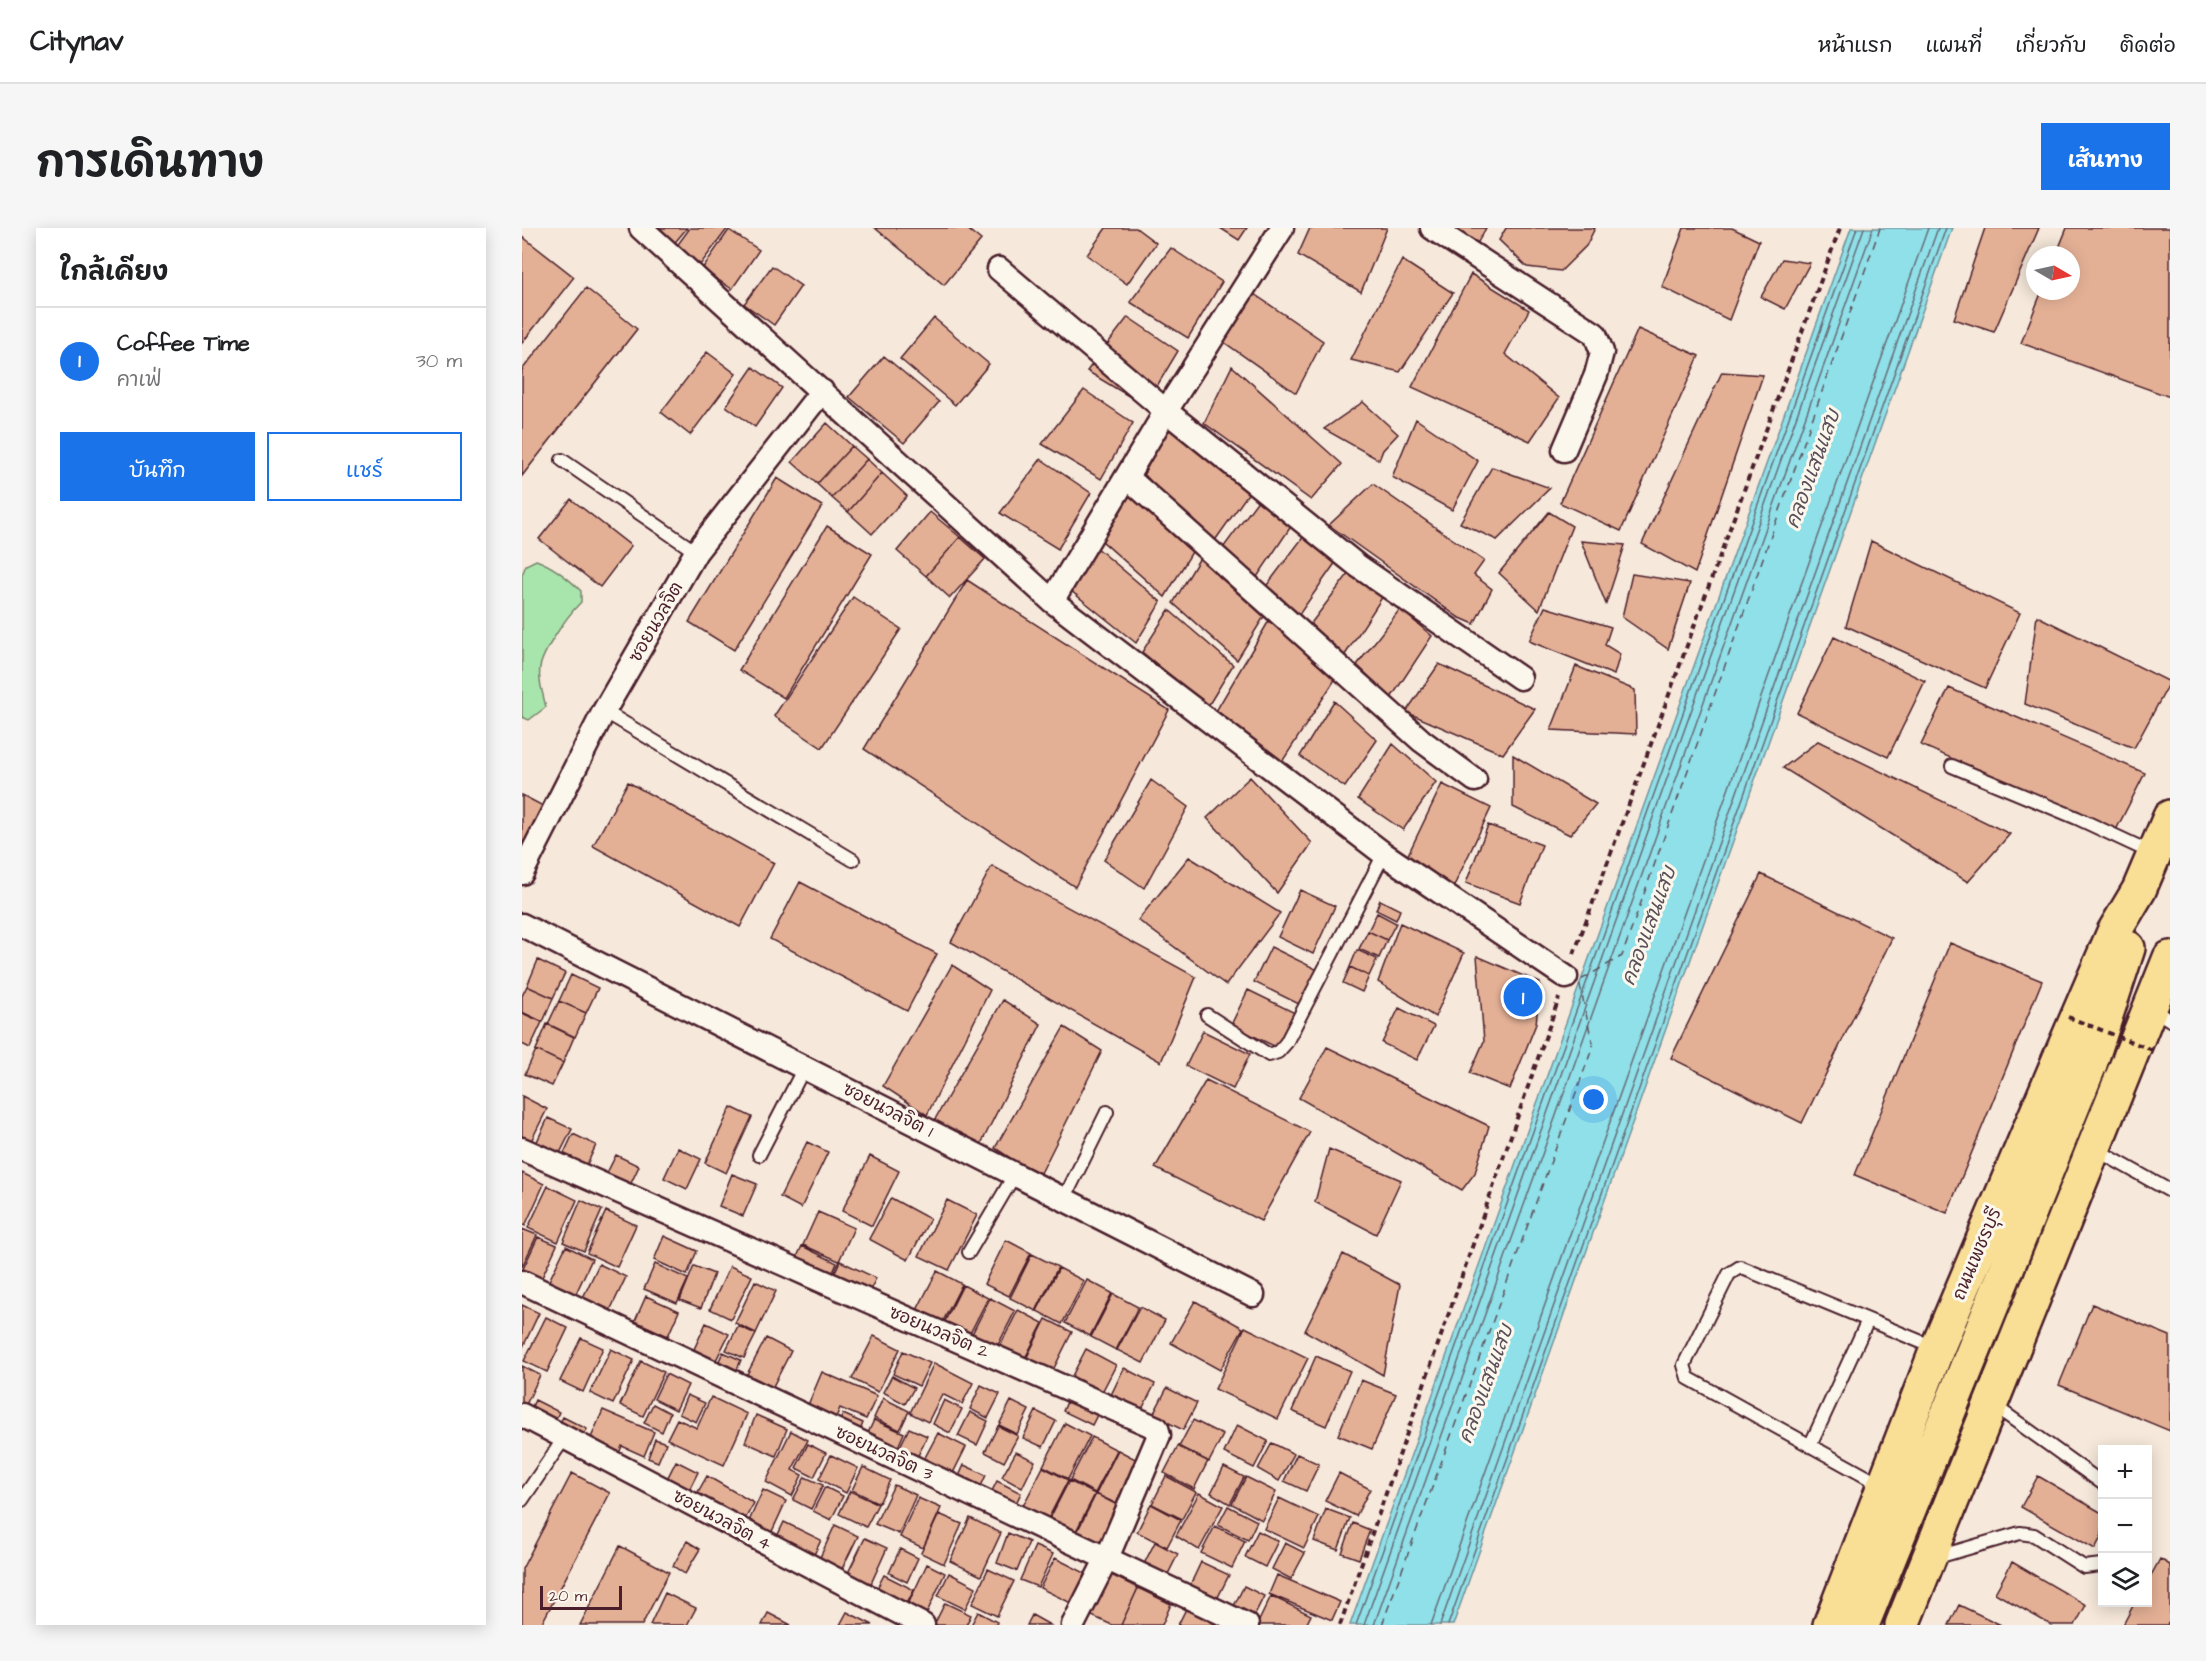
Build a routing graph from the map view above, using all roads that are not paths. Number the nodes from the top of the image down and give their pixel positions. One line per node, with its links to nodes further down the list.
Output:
1 (640, 228): 5 (street)
2 (1282, 228): 6 (street)
3 (1432, 228): 7 (street)
4 (999, 269): 6 (street)
5 (822, 391): 10 (street, ซอยนวลจิต); 11 (street)
6 (1166, 411): 9 (street); 12 (street)
7 (1564, 450)
8 (562, 460): 10 (lane)
9 (1127, 477): 11 (street); 15 (street)
10 (696, 552): 13 (street, ซอยนวลจิต)
11 (1052, 601): 17 (street)
12 (1520, 678)
13 (604, 711): 19 (lane); 20 (street, ซอยนวลจิต)
14 (1952, 766): 18 (lane)
15 (1475, 780)
16 (2170, 817): 18 (main road, ถนนเพชรบุรี)
17 (1384, 854): 24 (street); 25 (lane)
18 (2154, 854): 21 (main road, ถนนเพชรบุรี)
19 (853, 860)
20 (522, 873)
21 (2139, 890): 39 (main road, ถนนเพชรบุรี); 54 (main road, ถนนเพชรบุรี)
22 (522, 925): 27 (street, ซอยนวลจิต 1)
23 (2170, 958): 26 (main road)
24 (1566, 977)
25 (1207, 1014)
26 (2160, 1014): 30 (main road)
27 (804, 1068): 31 (lane); 32 (street, ซอยนวลจิต 1)
28 (1107, 1112): 34 (lane)
29 (522, 1149): 47 (street, ซอยนวลจิต 2)
30 (2095, 1149): 33 (lane); 40 (main road)
31 (759, 1155)
32 (1015, 1174): 34 (street, ซอยนวลจิต 1); 35 (lane)
33 (2170, 1191)
34 (1064, 1199): 37 (street, ซอยนวลจิต 1)
35 (969, 1252)
36 (522, 1282): 47 (street, ซอยนวลจิต 3)
37 (1253, 1295)
38 (1868, 1320): 39 (lane); 43 (lane); 43 (lane)
39 (1937, 1349): 45 (main road, ถนนเพชรบุรี)
40 (1991, 1404): 44 (lane); 48 (main road)
41 (522, 1415): 42 (street, ซอยนวลจิต 4)
42 (565, 1437): 46 (lane); 50 (street, ซอยนวลจิต 4)
43 (1810, 1446): 45 (lane)
44 (2098, 1479)
45 (1884, 1486): 53 (main road, ถนนเพชรบุรี)
46 (522, 1500)
47 (1107, 1558): 51 (street, ซอยนวลจิต 2); 52 (street, ซอยนวลจิต 3)
48 (1928, 1560): 49 (lane); 55 (main road)
49 (2098, 1566)
50 (923, 1625)
51 (1073, 1625)
52 (1247, 1625)
53 (1830, 1625)
54 (1862, 1625)
55 (1902, 1625)

